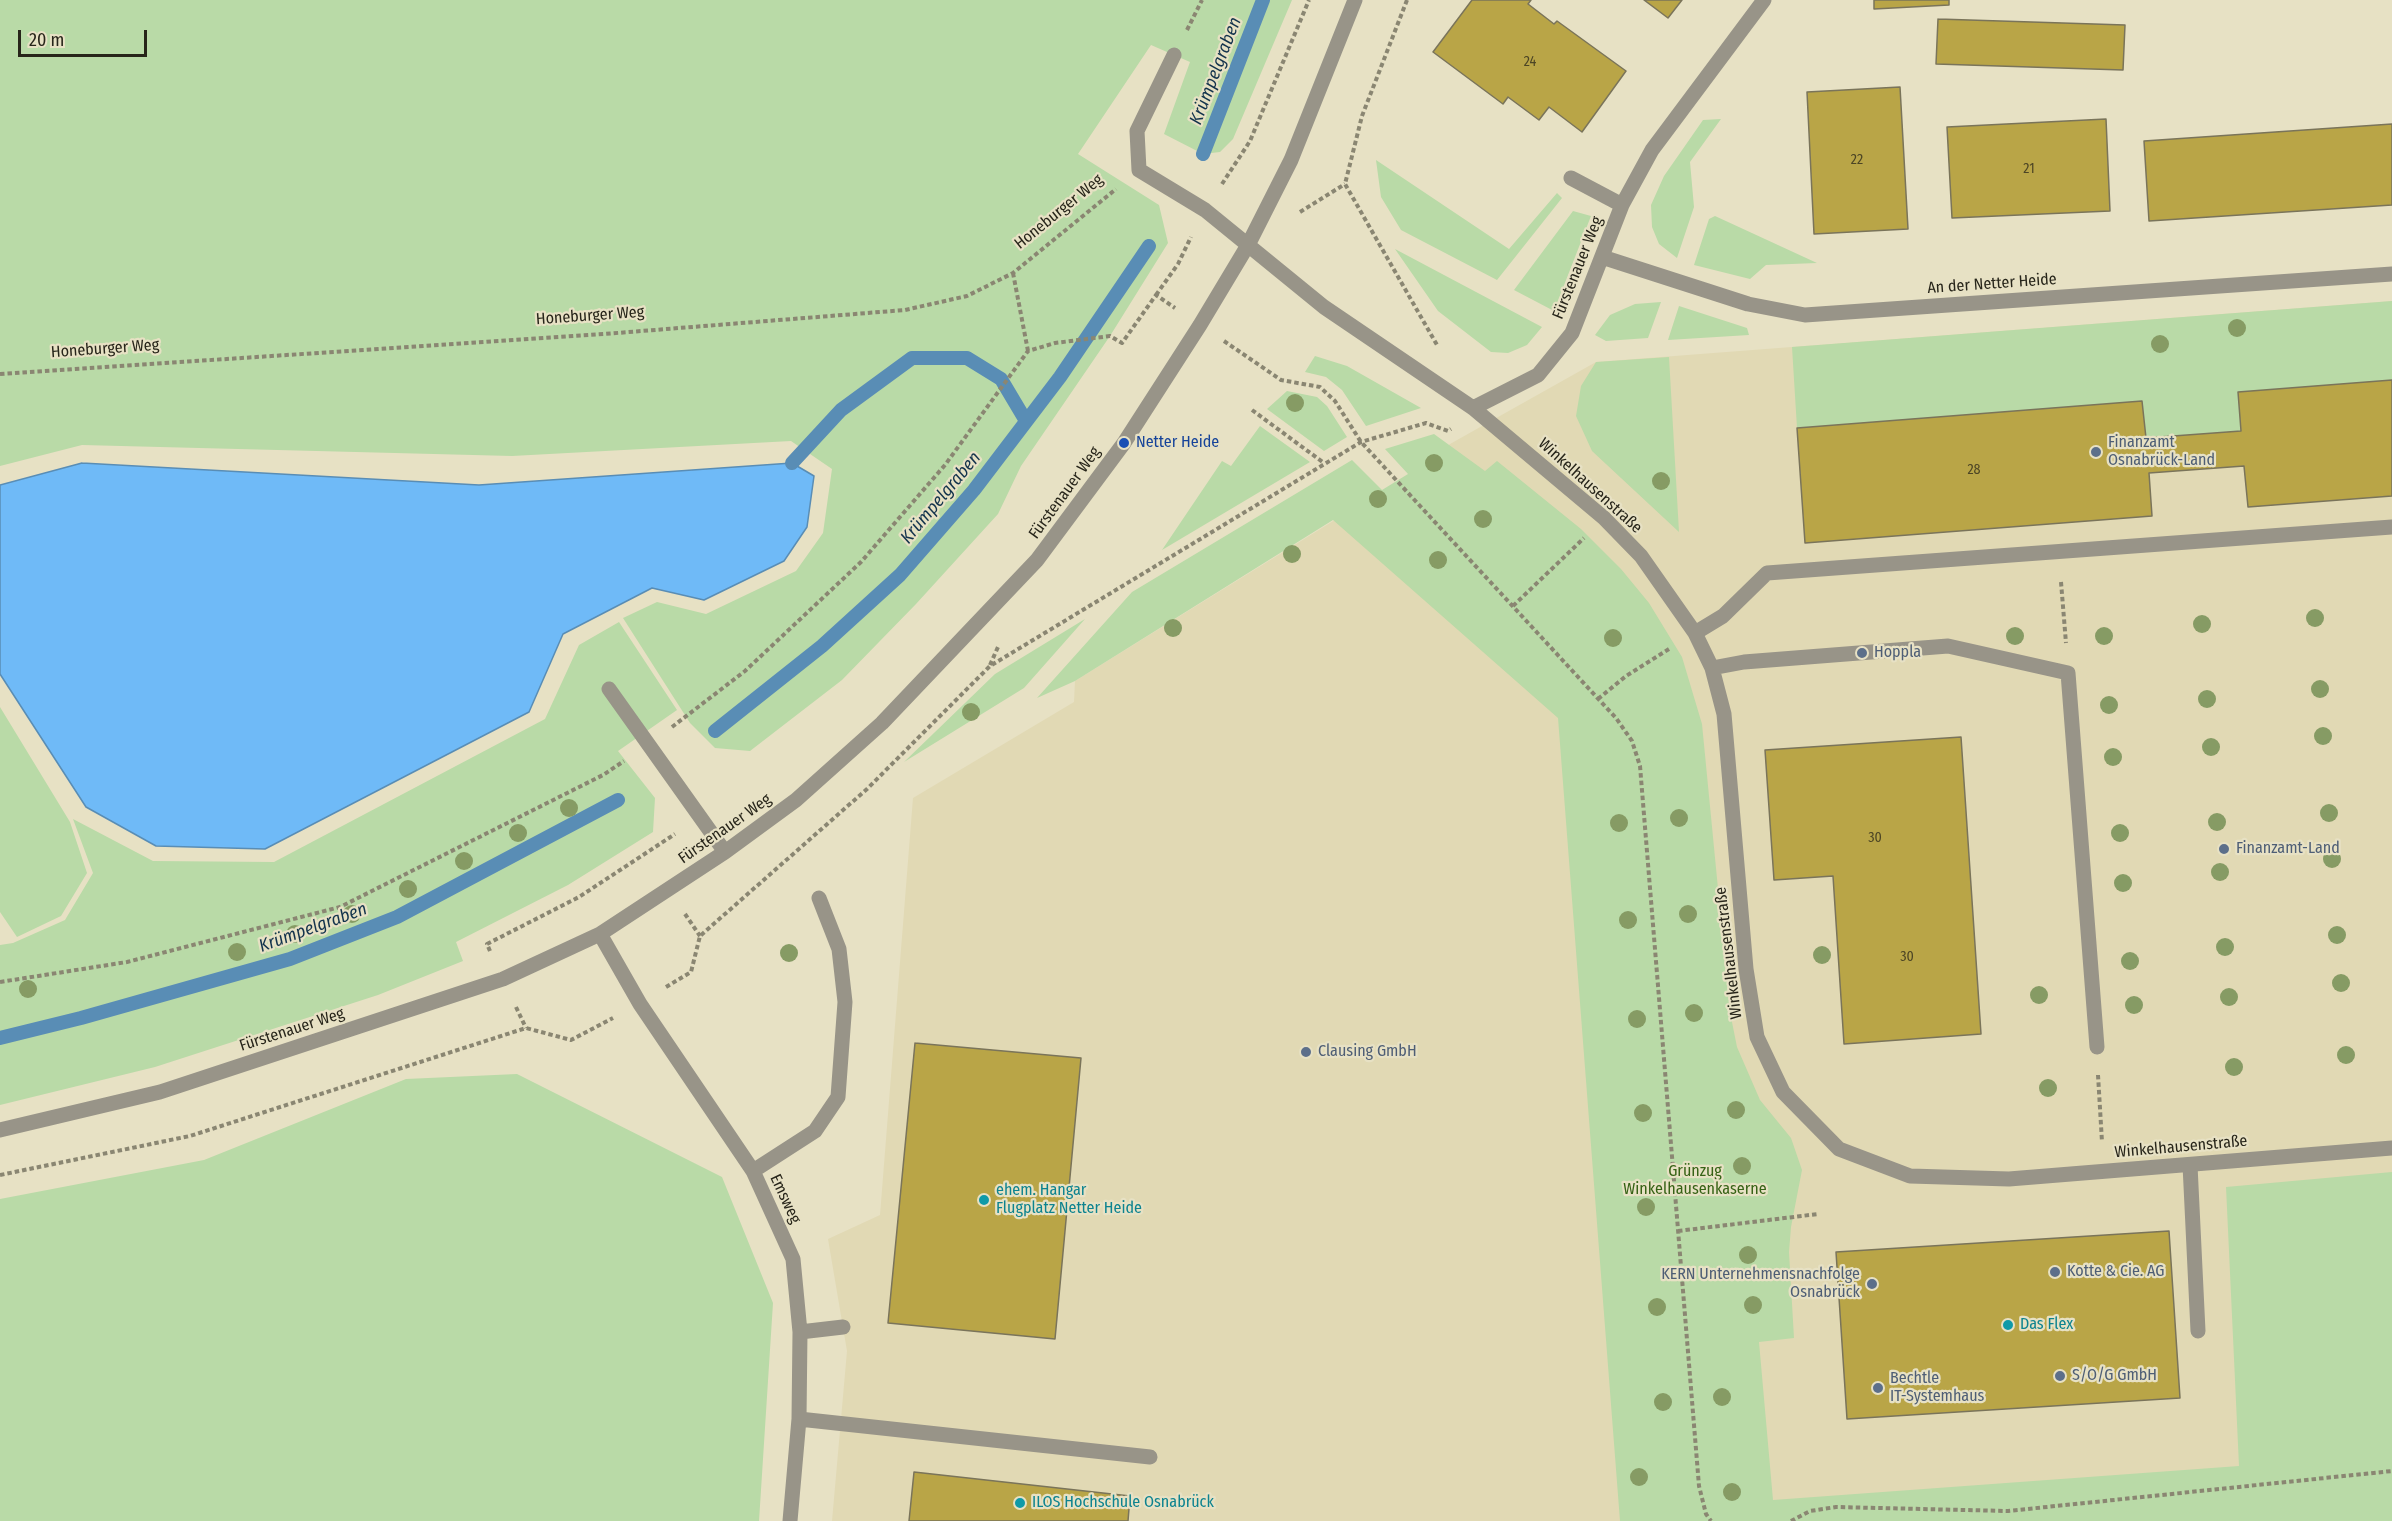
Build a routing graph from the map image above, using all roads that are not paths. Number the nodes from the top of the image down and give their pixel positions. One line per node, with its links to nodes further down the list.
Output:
1 (1355, 0): 6 (street, Fürstenauer Weg)
2 (1764, 0): 5 (street, Fürstenauer Weg)
3 (1174, 55): 6 (street)
4 (1571, 178): 5 (street)
5 (1622, 205): 7 (street, Fürstenauer Weg)
6 (1248, 245): 9 (street); 14 (street, Fürstenauer Weg)
7 (1602, 257): 8 (street, An der Netter Heide); 9 (street, Fürstenauer Weg)
8 (2392, 274)
9 (1473, 408): 11 (street, Winkelhausenstraße)
10 (2392, 527): 11 (street)
11 (1695, 633): 12 (street, Winkelhausenstraße)
12 (1712, 668): 17 (street); 20 (street, Winkelhausenstraße)
13 (609, 690): 14 (street)
14 (725, 852): 16 (street, Fürstenauer Weg)
15 (819, 898): 21 (street)
16 (600, 934): 18 (street, Fürstenauer Weg); 21 (street, Emsweg)
17 (2097, 1047)
18 (0, 1130)
19 (2392, 1148): 20 (street, Winkelhausenstraße)
20 (2190, 1165): 23 (street)
21 (753, 1171): 24 (street, Emsweg)
22 (843, 1327): 24 (street)
23 (2198, 1331)
24 (800, 1332): 25 (street, Emsweg)
25 (799, 1419): 26 (street); 27 (street, Emsweg)
26 (1150, 1457)
27 (790, 1521)

